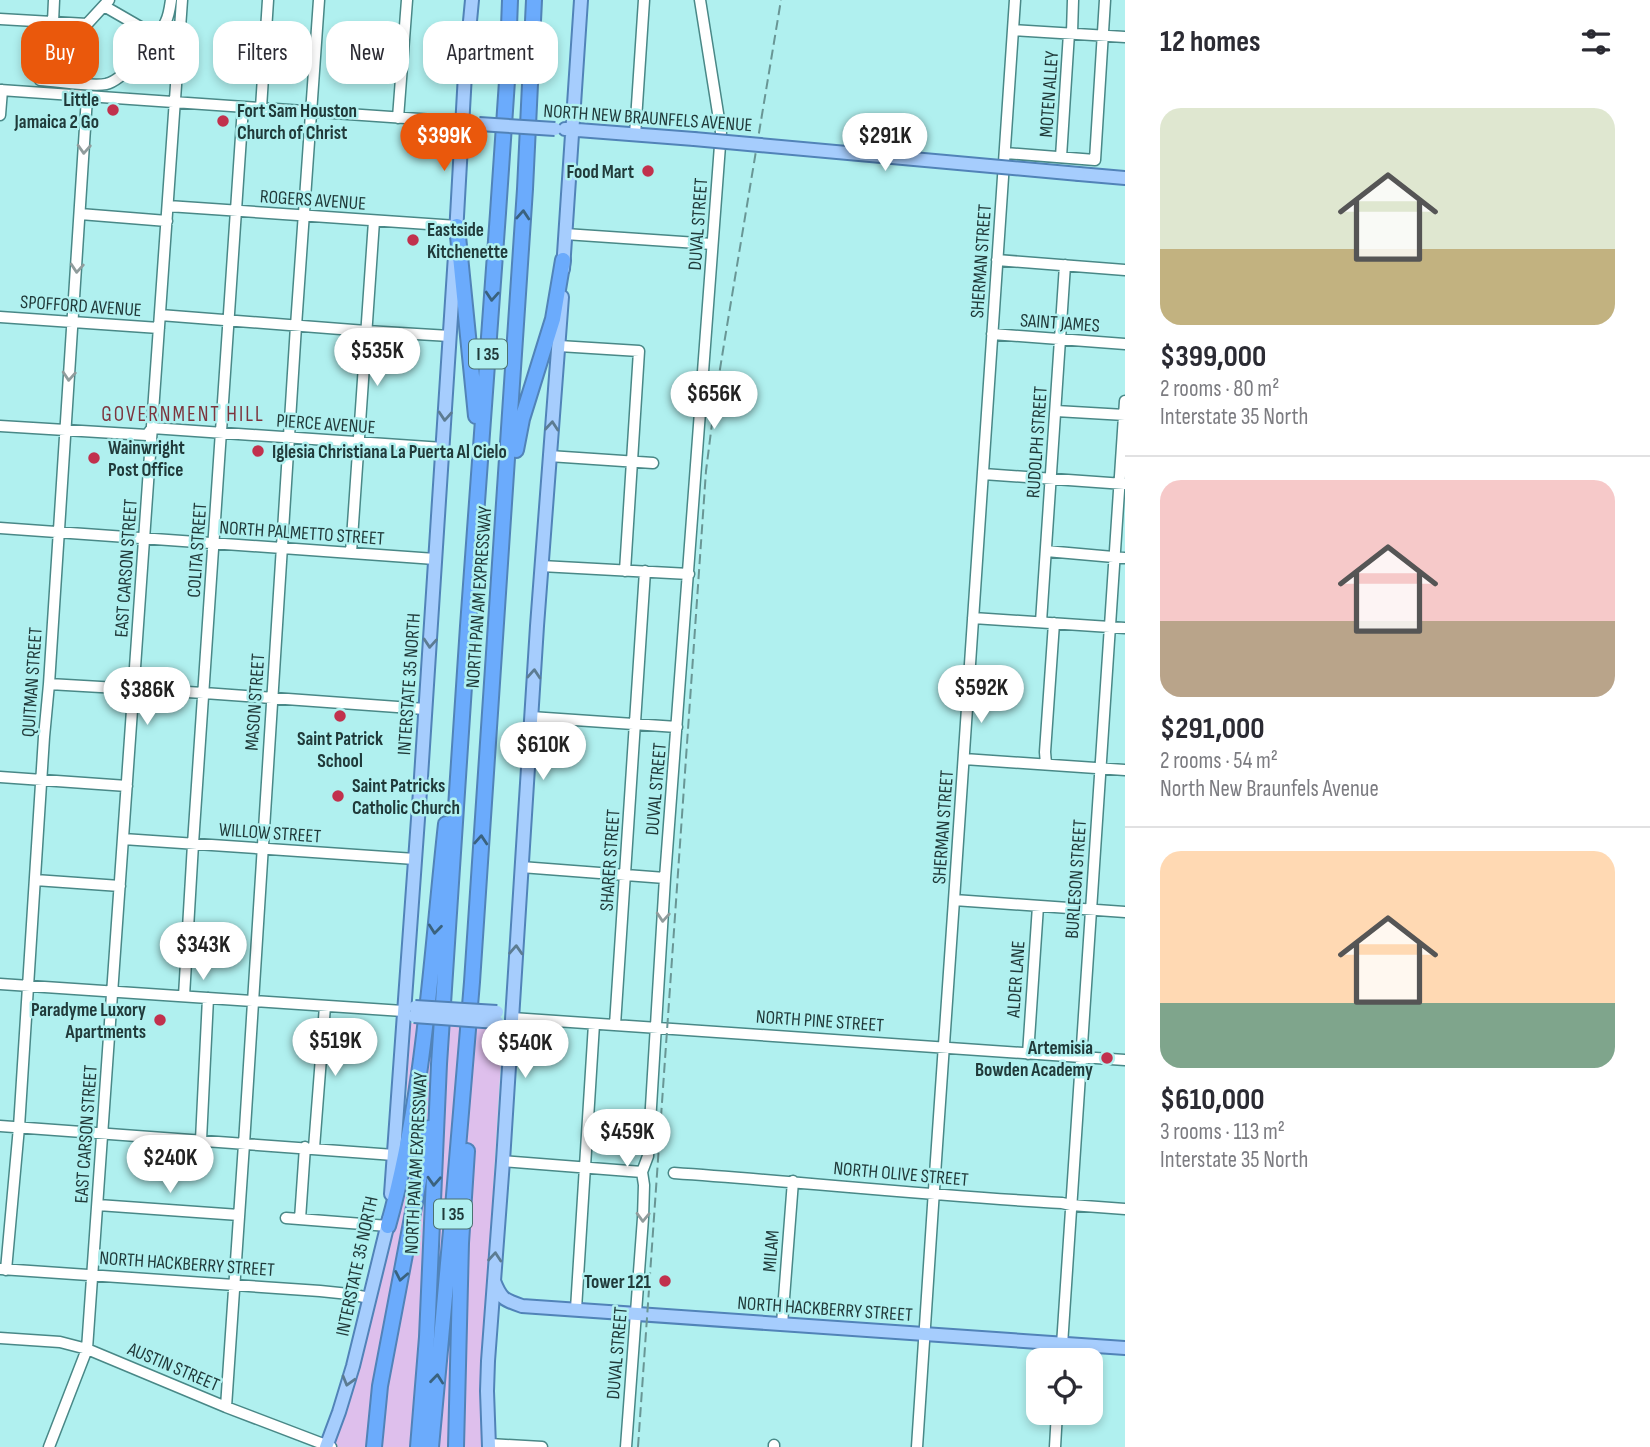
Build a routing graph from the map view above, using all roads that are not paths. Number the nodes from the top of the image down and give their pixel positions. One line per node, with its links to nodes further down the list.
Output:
1 (54, 0): 20 (street)
2 (171, 0): 23 (street)
3 (182, 0): 30 (street, EAST CARSON STREET)
4 (268, 0): 32 (street)
5 (320, 0): 34 (street, MASON STREET)
6 (407, 0): 36 (street)
7 (472, 0): 37 (main road, INTERSTATE 35 NORTH)
8 (507, 0): 100 (highway, NORTH PAN AM EXPRESSWAY / I 35, one-way to 100)
9 (534, 0): 33 (highway, NORTH PAN AM EXPRESSWAY / I 35)
10 (541, 0): 33 (highway)
11 (581, 0): 38 (main road)
12 (645, 0): 39 (street)
13 (700, 0): 51 (street, DUVAL STREET)
14 (1015, 0): 24 (street, SHERMAN STREET)
15 (1073, 0): 25 (street, MOTEN ALLEY)
16 (1105, 0): 26 (street)
17 (107, 3): 21 (street); 22 (street)
18 (0, 19): 19 (street)
19 (35, 21)
20 (53, 21)
21 (90, 21)
22 (134, 21)
23 (166, 21)
24 (1013, 30): 25 (street); 40 (street, SHERMAN STREET)
25 (1070, 33): 26 (street); 41 (street, MOTEN ALLEY)
26 (1103, 35): 27 (street); 41 (street)
27 (1125, 37)
28 (1, 90): 29 (street, NORTH NEW BRAUNFELS AVENUE); 35 (street)
29 (87, 97): 30 (street, NORTH NEW BRAUNFELS AVENUE); 45 (street, QUITMAN STREET, one-way to 45)
30 (175, 102): 31 (street, NORTH NEW BRAUNFELS AVENUE); 43 (street, EAST CARSON STREET)
31 (243, 107): 32 (street, NORTH NEW BRAUNFELS AVENUE); 44 (street, COLITA STREET)
32 (261, 108): 34 (street, NORTH NEW BRAUNFELS AVENUE)
33 (530, 109): 103 (highway, NORTH PAN AM EXPRESSWAY / I 35, one-way to 33)
34 (312, 112): 36 (street, NORTH NEW BRAUNFELS AVENUE); 46 (street, MASON STREET)
35 (0, 115)
36 (398, 118): 37 (street, NORTH NEW BRAUNFELS AVENUE)
37 (463, 122): 38 (main road, NORTH NEW BRAUNFELS AVENUE, bridge); 49 (main road, INTERSTATE 35 NORTH)
38 (572, 130): 39 (main road, NORTH NEW BRAUNFELS AVENUE); 50 (main road)
39 (635, 135): 42 (main road, NORTH NEW BRAUNFELS AVENUE, bridge)
40 (1005, 153): 41 (street); 53 (street, SHERMAN STREET)
41 (1061, 157)
42 (1125, 178)
43 (168, 206): 44 (street, ROGERS AVENUE); 47 (street, EAST CARSON STREET)
44 (236, 212): 46 (street, ROGERS AVENUE); 58 (street, COLITA STREET)
45 (80, 214): 47 (street); 59 (street, QUITMAN STREET, one-way to 59)
46 (304, 216): 48 (street, ROGERS AVENUE); 60 (street, MASON STREET)
47 (167, 221): 56 (street, EAST CARSON STREET)
48 (374, 221): 49 (street, ROGERS AVENUE); 62 (street)
49 (457, 226): 64 (main road, INTERSTATE 35 NORTH); 100 (highway)
50 (565, 234): 51 (street); 52 (main road)
51 (712, 244): 96 (street, DUVAL STREET)
52 (563, 260): 67 (main road); 103 (highway)
53 (997, 260): 54 (street); 63 (street, SHERMAN STREET)
54 (1065, 265): 55 (street); 65 (street, RUDOLPH STREET)
55 (1125, 270)
56 (160, 315): 58 (street, SPOFFORD AVENUE); 61 (street, EAST CARSON STREET)
57 (0, 317): 59 (street, SPOFFORD AVENUE)
58 (228, 321): 60 (street, SPOFFORD AVENUE); 74 (street, COLITA STREET)
59 (74, 322): 61 (street, SPOFFORD AVENUE); 73 (street, QUITMAN STREET, one-way to 73)
60 (296, 326): 62 (street, SPOFFORD AVENUE); 75 (street, MASON STREET)
61 (159, 328): 72 (street, EAST CARSON STREET)
62 (366, 331): 64 (street, SPOFFORD AVENUE); 76 (street)
63 (992, 334): 65 (street, SAINT JAMES); 81 (street, SHERMAN STREET)
64 (450, 336): 77 (main road, INTERSTATE 35 NORTH, one-way to 77)
65 (1060, 340): 66 (street, SAINT JAMES); 69 (street, RUDOLPH STREET)
66 (1125, 344)
67 (559, 346): 78 (main road, one-way to 67); 79 (street)
68 (1125, 401): 70 (street, BURLESON STREET)
69 (1056, 411): 70 (street); 82 (street, RUDOLPH STREET)
70 (1125, 415): 83 (street, BURLESON STREET)
71 (0, 426): 73 (street, PIERCE AVENUE)
72 (152, 428): 73 (street, PIERCE AVENUE); 74 (street, PIERCE AVENUE); 86 (street, EAST CARSON STREET)
73 (65, 430): 85 (street, QUITMAN STREET)
74 (221, 433): 75 (street, PIERCE AVENUE); 87 (street, COLITA STREET)
75 (289, 438): 76 (street, PIERCE AVENUE); 88 (street, MASON STREET)
76 (359, 443): 77 (street, PIERCE AVENUE); 90 (street)
77 (443, 448): 92 (main road, INTERSTATE 35 NORTH)
78 (550, 456): 79 (street); 93 (main road)
79 (631, 461): 80 (street); 94 (street)
80 (653, 463)
81 (983, 474): 82 (street); 97 (street, SHERMAN STREET)
82 (1052, 479): 83 (street); 89 (street, RUDOLPH STREET)
83 (1122, 484): 91 (street, BURLESON STREET)
84 (0, 528): 85 (street, NORTH PALMETTO STREET)
85 (59, 532): 86 (street, NORTH PALMETTO STREET); 104 (street, QUITMAN STREET)
86 (145, 538): 87 (street, NORTH PALMETTO STREET); 105 (street, EAST CARSON STREET)
87 (214, 544): 88 (street, NORTH PALMETTO STREET); 106 (street, COLITA STREET)
88 (282, 548): 90 (street, NORTH PALMETTO STREET); 107 (street, MASON STREET)
89 (1046, 551): 91 (street); 98 (street, RUDOLPH STREET)
90 (351, 553): 92 (street, NORTH PALMETTO STREET)
91 (1120, 557): 101 (street, BURLESON STREET)
92 (435, 559): 108 (main road, INTERSTATE 35 NORTH, one-way to 108)
93 (541, 566): 94 (street); 110 (main road, one-way to 93)
94 (625, 571): 95 (street)
95 (645, 571): 96 (street); 111 (street, SHARER STREET)
96 (688, 573): 112 (street, DUVAL STREET)
97 (973, 618): 98 (street); 113 (street, SHERMAN STREET)
98 (1041, 622): 99 (street)
99 (1054, 623): 101 (street); 114 (street)
100 (468, 626): 109 (highway, NORTH PAN AM EXPRESSWAY / I 35)
101 (1110, 627): 102 (street); 115 (street, BURLESON STREET)
102 (1125, 628)
103 (494, 649): 133 (highway, NORTH PAN AM EXPRESSWAY / I 35, one-way to 103)
104 (49, 684): 105 (street); 118 (street, QUITMAN STREET)
105 (134, 690): 106 (street); 119 (street, EAST CARSON STREET)
106 (204, 693): 107 (street); 121 (street, COLITA STREET)
107 (272, 699): 108 (street); 122 (street, MASON STREET)
108 (425, 709): 123 (main road, INTERSTATE 35 NORTH)
109 (462, 716): 150 (highway, NORTH PAN AM EXPRESSWAY / I 35); 170 (highway, one-way to 170)
110 (531, 717): 111 (street); 124 (main road)
111 (636, 724): 112 (street); 125 (street, SHARER STREET)
112 (677, 727): 126 (street, DUVAL STREET)
113 (964, 759): 114 (street); 129 (street, SHERMAN STREET)
114 (1046, 765): 115 (street)
115 (1100, 768): 116 (street); 131 (street, BURLESON STREET)
116 (1125, 770)
117 (0, 777): 118 (street)
118 (41, 781): 119 (street); 127 (street, QUITMAN STREET)
119 (127, 786): 120 (street, EAST CARSON STREET)
120 (123, 839): 121 (street, WILLOW STREET); 128 (street, EAST CARSON STREET)
121 (193, 844): 122 (street, WILLOW STREET); 137 (street, COLITA STREET)
122 (262, 849): 123 (street, WILLOW STREET); 139 (street, MASON STREET)
123 (415, 859): 141 (main road, INTERSTATE 35 NORTH)
124 (521, 867): 125 (street); 142 (main road, one-way to 124)
125 (626, 876): 126 (street); 144 (street, SHARER STREET)
126 (665, 878): 145 (street, DUVAL STREET, one-way to 145)
127 (35, 880): 128 (street); 135 (street, QUITMAN STREET)
128 (120, 886): 136 (street, EAST CARSON STREET)
129 (954, 900): 130 (street); 146 (street, SHERMAN STREET)
130 (1038, 906): 131 (street); 147 (street, ALDER LANE)
131 (1091, 910): 132 (street); 148 (street, BURLESON STREET)
132 (1125, 912)
133 (472, 982): 189 (highway); 197 (highway, NORTH PAN AM EXPRESSWAY / I 35, one-way to 133)
134 (0, 984): 135 (street, NORTH PINE STREET)
135 (29, 986): 136 (street, NORTH PINE STREET); 152 (street, QUITMAN STREET)
136 (113, 991): 137 (street, NORTH PINE STREET); 153 (street, EAST CARSON STREET)
137 (184, 996): 138 (street, NORTH PINE STREET)
138 (208, 998): 139 (street, NORTH PINE STREET); 154 (street)
139 (253, 1001): 140 (street, NORTH PINE STREET); 155 (street, MASON STREET)
140 (325, 1006): 141 (street, NORTH PINE STREET); 156 (street)
141 (411, 1011): 142 (main road, NORTH PINE STREET, bridge); 157 (main road, INTERSTATE 35 NORTH)
142 (512, 1018): 143 (street, NORTH PINE STREET); 158 (main road)
143 (594, 1024): 144 (street, NORTH PINE STREET); 159 (street)
144 (615, 1026): 145 (street, NORTH PINE STREET)
145 (657, 1028): 146 (street, NORTH PINE STREET); 160 (street, DUVAL STREET)
146 (942, 1048): 147 (street, NORTH PINE STREET); 163 (street, SHERMAN STREET)
147 (1028, 1054): 148 (street, NORTH PINE STREET)
148 (1081, 1057): 149 (street, NORTH PINE STREET); 165 (street, BURLESON STREET)
149 (1125, 1060)
150 (439, 1064): 177 (highway, NORTH PAN AM EXPRESSWAY / I 35, one-way to 177); 194 (highway, one-way to 194)
151 (0, 1126): 152 (street)
152 (19, 1127): 153 (street); 171 (street, QUITMAN STREET)
153 (103, 1133): 154 (street); 164 (street, EAST CARSON STREET)
154 (201, 1140): 155 (street)
155 (244, 1144): 156 (street); 167 (street, MASON STREET)
156 (309, 1148): 157 (street); 169 (street)
157 (394, 1155): 170 (main road, INTERSTATE 35 NORTH)
158 (503, 1161): 159 (street); 173 (main road, one-way to 158)
159 (585, 1168): 160 (street); 178 (street)
160 (642, 1171): 179 (street, DUVAL STREET, one-way to 179)
161 (674, 1173): 162 (street, NORTH OLIVE STREET)
162 (793, 1181): 163 (street, NORTH OLIVE STREET); 181 (street, MILAM)
163 (933, 1194): 165 (street, NORTH OLIVE STREET); 182 (street, SHERMAN STREET)
164 (98, 1205): 167 (street); 172 (street, EAST CARSON STREET)
165 (1071, 1205): 166 (street, NORTH OLIVE STREET); 184 (street, BURLESON STREET)
166 (1125, 1209)
167 (239, 1215): 174 (street, MASON STREET)
168 (286, 1218): 169 (street)
169 (300, 1219): 170 (street)
170 (388, 1226): 175 (main road, INTERSTATE 35 NORTH)
171 (3, 1269): 172 (street, NORTH HACKBERRY STREET)
172 (93, 1275): 174 (street, NORTH HACKBERRY STREET); 187 (street, EAST CARSON STREET)
173 (493, 1281): 176 (main road); 180 (main road)
174 (234, 1286): 175 (street, NORTH HACKBERRY STREET); 188 (street, MASON STREET)
175 (370, 1298): 193 (main road, INTERSTATE 35 NORTH, one-way to 193)
176 (522, 1306): 178 (main road, NORTH HACKBERRY STREET); 180 (main road)
177 (428, 1308): 195 (highway); 196 (highway, NORTH PAN AM EXPRESSWAY / I 35)
178 (576, 1310): 179 (main road, NORTH HACKBERRY STREET)
179 (636, 1314): 181 (main road, NORTH HACKBERRY STREET); 201 (street, DUVAL STREET)
180 (491, 1324): 191 (main road)
181 (782, 1324): 182 (main road, NORTH HACKBERRY STREET)
182 (925, 1334): 184 (main road, NORTH HACKBERRY STREET); 202 (street, SHERMAN STREET)
183 (0, 1338): 187 (street, AUSTIN STREET)
184 (1062, 1343): 185 (street, BURLESON STREET); 186 (main road, NORTH HACKBERRY STREET)
185 (1062, 1348)
186 (1125, 1348)
187 (88, 1349): 188 (street, AUSTIN STREET); 192 (street, EAST CARSON STREET)
188 (226, 1407): 193 (street, AUSTIN STREET)
189 (460, 1414): 198 (highway); 199 (highway)
190 (1056, 1425): 203 (street)
191 (489, 1445): 200 (street)
192 (49, 1447)
193 (328, 1447)
194 (374, 1447)
195 (411, 1447)
196 (418, 1447)
197 (431, 1447)
198 (456, 1447)
199 (464, 1447)
200 (542, 1447)
201 (626, 1447)
202 (917, 1447)
203 (1055, 1447)

